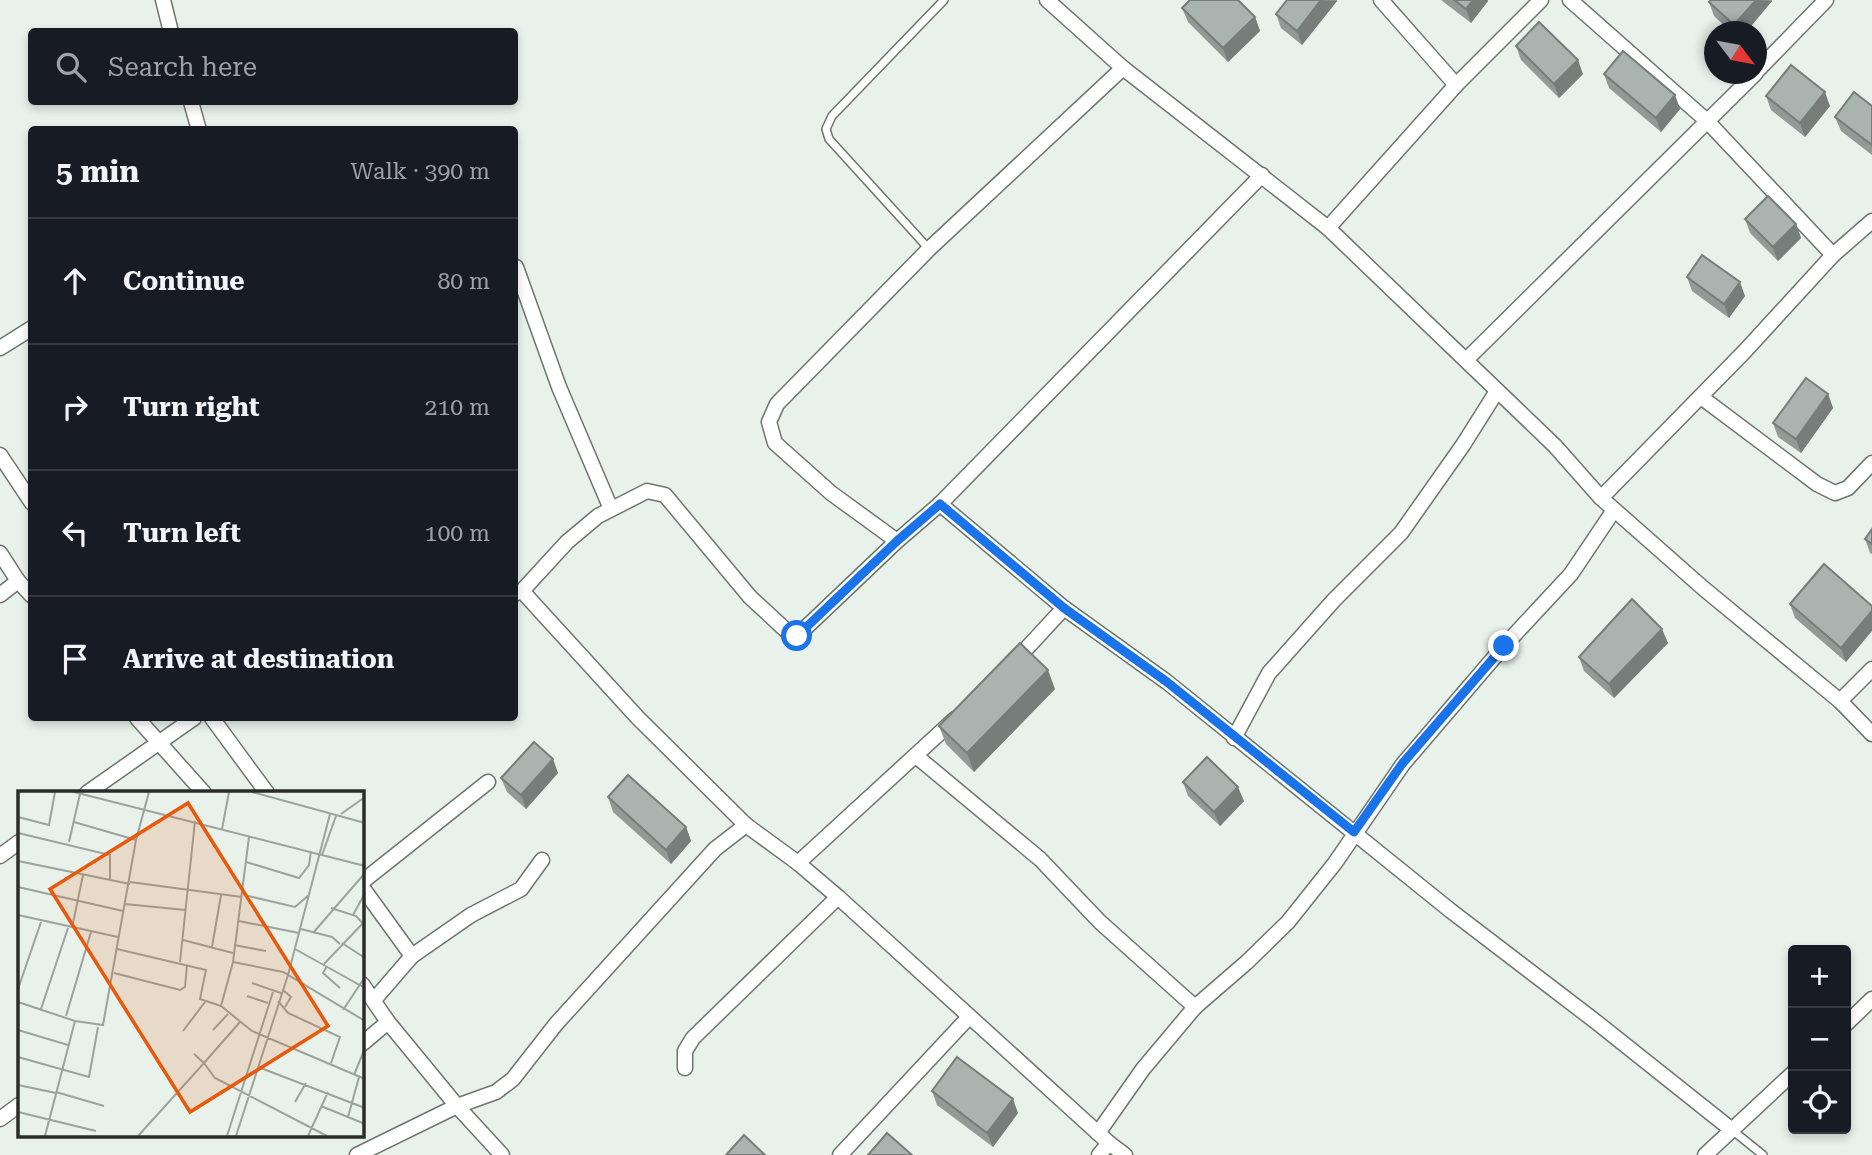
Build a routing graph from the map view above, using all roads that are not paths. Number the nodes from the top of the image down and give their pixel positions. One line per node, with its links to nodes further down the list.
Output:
1 (163, 0): 8 (street)
2 (944, 0): 19 (lane)
3 (1047, 0): 10 (street)
4 (1381, 0): 12 (street)
5 (1541, 0): 12 (street)
6 (1570, 0): 14 (street)
7 (1826, 0): 9 (street)
8 (170, 28)
9 (1767, 62)
10 (1123, 68): 16 (street); 19 (street)
11 (1745, 84): 14 (street)
12 (1456, 85): 18 (street)
13 (192, 105): 15 (street)
14 (1707, 121): 20 (street); 24 (street)
15 (198, 126)
16 (1262, 175): 18 (street); 31 (street)
17 (1872, 221): 20 (street)
18 (1328, 228): 24 (street)
19 (929, 249): 34 (street)
20 (1833, 255): 26 (street)
21 (518, 273): 32 (street)
22 (28, 330): 23 (street)
23 (0, 348)
24 (1466, 359): 25 (street)
25 (1497, 391): 30 (street); 49 (street)
26 (1701, 397): 28 (street); 30 (street)
27 (0, 455): 29 (street)
28 (1870, 469)
29 (28, 497)
30 (1601, 498): 33 (street)
31 (940, 504): 34 (street); 40 (street)
32 (611, 509): 34 (street); 38 (street)
33 (1614, 510): 43 (street); 57 (street)
34 (897, 541)
35 (0, 553): 36 (street)
36 (18, 581): 37 (street); 39 (street)
37 (28, 592)
38 (518, 592): 56 (street)
39 (0, 595)
40 (1064, 608): 42 (street); 49 (street)
41 (1872, 669): 43 (street)
42 (1001, 677)
43 (1840, 701): 48 (street)
44 (965, 710): 51 (street)
45 (140, 721): 50 (street)
46 (189, 721): 50 (street)
47 (214, 721): 55 (street)
48 (1872, 734)
49 (1234, 738): 57 (street)
50 (158, 741): 53 (street); 54 (street)
51 (916, 756): 61 (street); 69 (street)
52 (488, 782): 62 (street)
53 (90, 791)
54 (202, 791)
55 (266, 791)
56 (746, 825): 61 (street); 77 (street)
57 (1354, 832): 69 (street); 79 (street)
58 (18, 843): 59 (street)
59 (0, 856)
60 (542, 860): 65 (street)
61 (798, 863): 64 (street)
62 (364, 880)
63 (364, 890): 65 (street)
64 (838, 897): 70 (street); 74 (street)
65 (412, 956): 68 (street)
66 (364, 987): 68 (street)
67 (1872, 999): 71 (street)
68 (374, 1000): 72 (street)
69 (1195, 1007): 80 (street)
70 (969, 1017): 80 (street); 84 (street)
71 (1851, 1019)
72 (388, 1022): 73 (street); 77 (street)
73 (364, 1042)
74 (685, 1068)
75 (1788, 1078): 79 (street)
76 (18, 1106): 78 (street)
77 (457, 1107): 82 (street); 83 (street)
78 (0, 1119)
79 (1732, 1130): 87 (street); 88 (lane)
80 (1098, 1133): 81 (street)
81 (1110, 1143): 85 (street); 86 (street)
82 (357, 1155)
83 (502, 1155)
84 (840, 1155)
85 (1099, 1155)
86 (1125, 1155)
87 (1705, 1155)
88 (1763, 1155)

